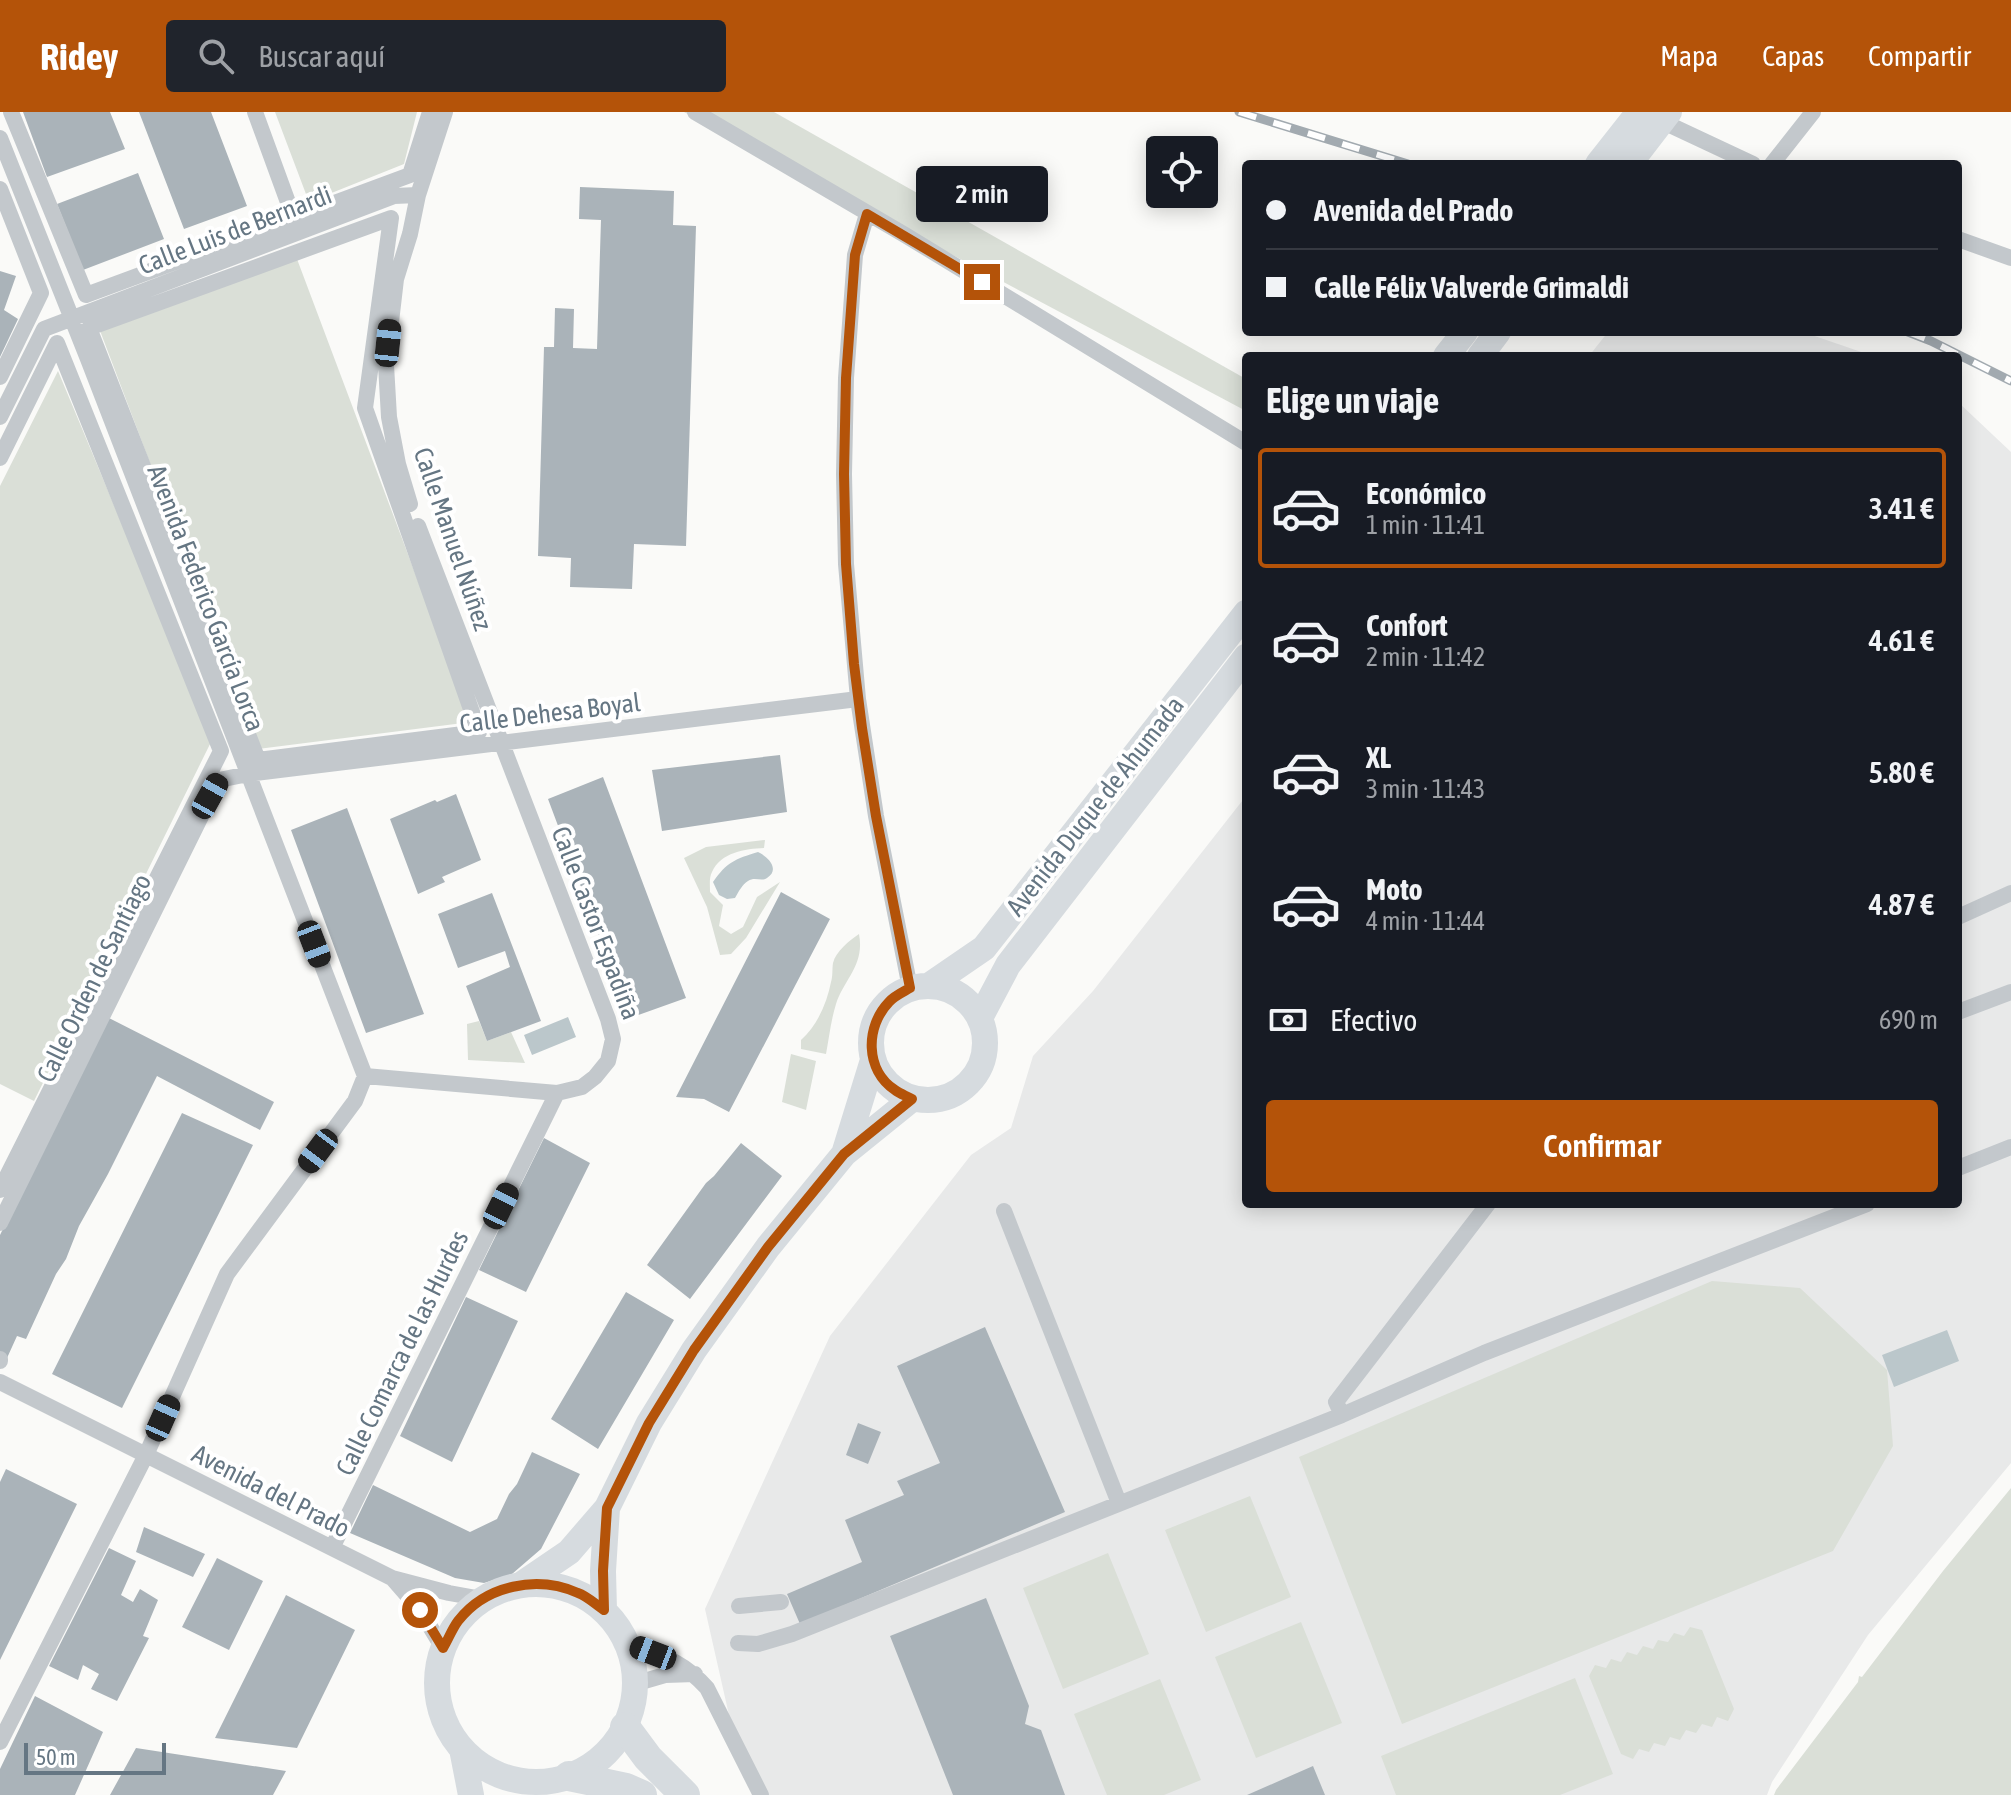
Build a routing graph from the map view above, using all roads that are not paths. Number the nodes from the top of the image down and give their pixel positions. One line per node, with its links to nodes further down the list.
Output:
1 (11, 112): 16 (street)
2 (255, 112): 16 (street)
3 (430, 112): 16 (street)
4 (445, 112): 14 (street, Calle Manuel Núñez)
5 (695, 112): 15 (street)
6 (1813, 112): 12 (street)
7 (1652, 113): 9 (main road); 10 (main road); 11 (street)
8 (0, 138): 20 (street, Avenida Federico García Lorca)
9 (1602, 160)
10 (1631, 160)
11 (1745, 160)
12 (1775, 160)
13 (0, 189): 23 (street)
14 (418, 195): 16 (street, Calle Luis de Bernardi); 30 (street, Calle Manuel Núñez)
15 (867, 214): 25 (street); 29 (street)
16 (296, 224): 18 (street); 20 (street, Calle Luis de Bernardi)
17 (1962, 240): 19 (street)
18 (306, 249): 18 (street)
19 (2011, 258)
20 (71, 320): 24 (street, Calle Luis de Bernardi); 31 (street, Avenida Federico García Lorca)
21 (1462, 336): 22 (main road)
22 (1449, 352)
23 (0, 377)
24 (0, 417)
25 (1242, 441)
26 (0, 458): 45 (street)
27 (1242, 618): 34 (main road, Avenida Duque de Ahumada)
28 (1242, 662): 37 (main road, Avenida Duque de Ahumada)
29 (858, 699): 30 (street, Calle Dehesa Boyal); 34 (street)
30 (502, 744): 31 (street, Calle Dehesa Boyal); 40 (street, Calle Castor Espadiña)
31 (248, 774): 39 (street, Avenida Federico García Lorca); 49 (street, Calle Orden de Santiago)
32 (2011, 893): 33 (street)
33 (1962, 915)
34 (920, 987): 37 (main road); 38 (main road)
35 (2011, 992): 36 (street)
36 (1962, 1010)
37 (980, 1018): 41 (main road)
38 (873, 1060): 41 (main road); 43 (main road)
39 (365, 1076): 40 (street, Calle Castor Espadiña); 52 (street)
40 (557, 1093): 55 (street, Calle Comarca de las Hurdes)
41 (912, 1099): 43 (main road)
42 (2011, 1147): 44 (street)
43 (844, 1154): 54 (main road)
44 (1962, 1166)
45 (0, 1190)
46 (1485, 1208): 51 (street)
47 (1839, 1210): 51 (street)
48 (1004, 1211): 53 (street)
49 (0, 1223)
50 (0, 1382): 52 (street, Avenida del Prado)
51 (1342, 1415): 53 (street)
52 (146, 1455): 55 (street, Avenida del Prado); 68 (street)
53 (1119, 1503): 63 (street)
54 (607, 1508): 57 (main road); 61 (main road)
55 (332, 1548): 56 (street, Avenida del Prado)
56 (392, 1578): 58 (street, Avenida del Prado); 64 (street, Avenida del Prado)
57 (522, 1584): 58 (main road); 61 (main road)
58 (482, 1599): 64 (main road)
59 (781, 1602): 60 (street)
60 (739, 1606)
61 (604, 1610): 62 (main road)
62 (626, 1642): 65 (street); 66 (main road)
63 (738, 1643)
64 (443, 1648): 69 (main road)
65 (695, 1674): 66 (street); 74 (street)
66 (634, 1684): 67 (main road)
67 (625, 1727): 70 (main road); 73 (highway)
68 (0, 1742)
69 (462, 1749): 70 (main road); 71 (main road)
70 (549, 1784): 72 (highway)
71 (471, 1795)
72 (642, 1795)
73 (685, 1795)
74 (761, 1795)

